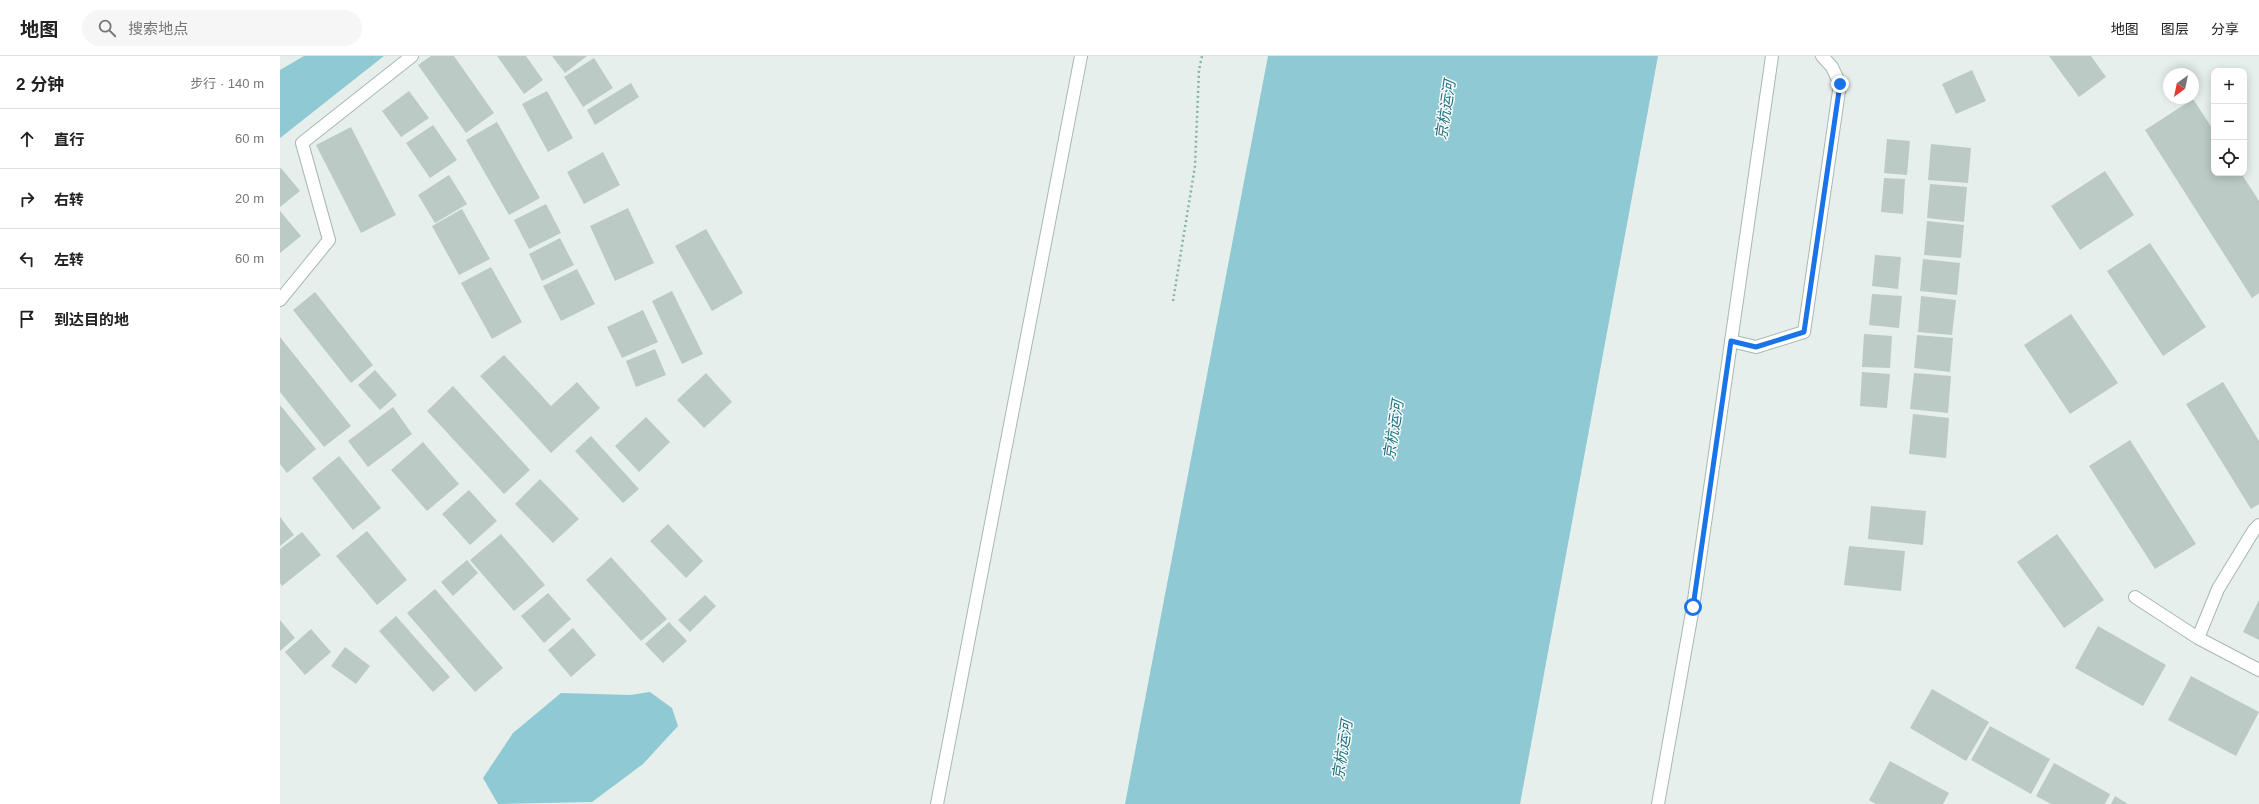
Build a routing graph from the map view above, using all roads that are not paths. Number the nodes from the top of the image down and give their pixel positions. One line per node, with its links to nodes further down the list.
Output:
1 (412, 56): 5 (street)
2 (1081, 56): 11 (street)
3 (1772, 56): 6 (street)
4 (1822, 56): 6 (street)
5 (280, 300)
6 (1731, 341): 12 (street)
7 (2259, 525): 9 (street)
8 (2135, 597): 9 (street)
9 (2198, 638): 10 (street)
10 (2259, 670)
11 (937, 804)
12 (1658, 804)

